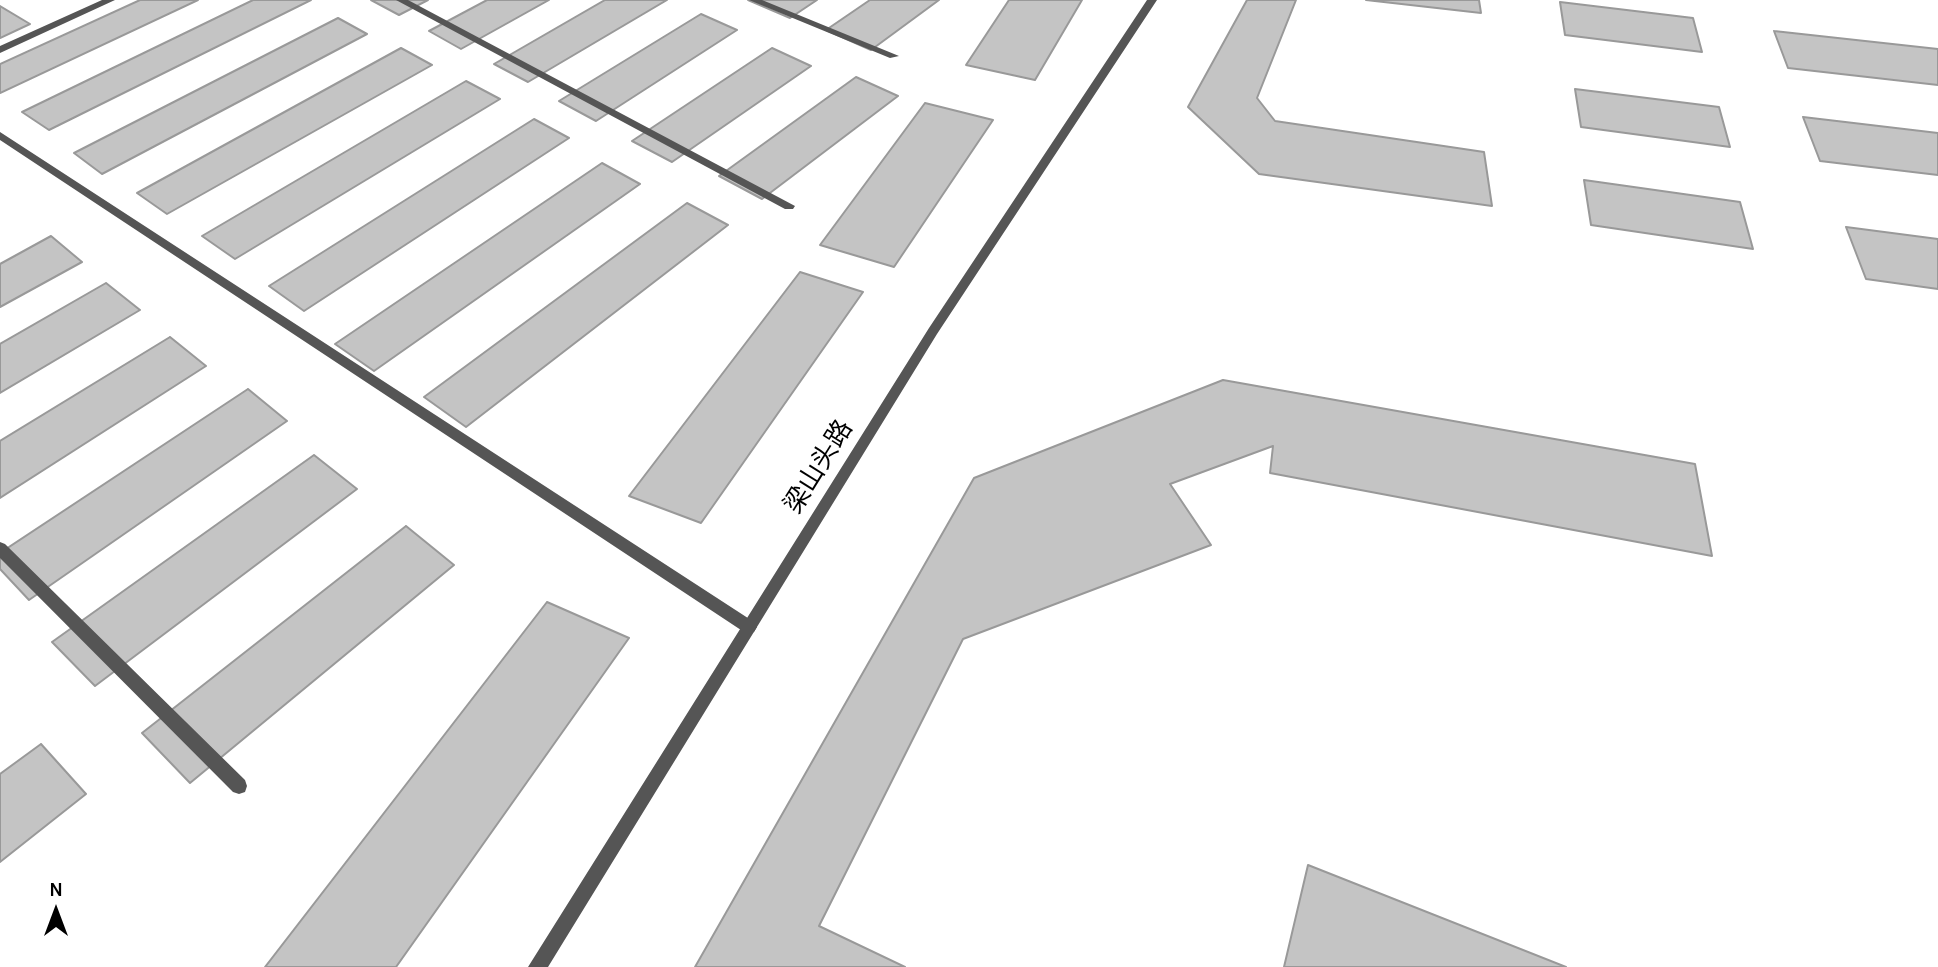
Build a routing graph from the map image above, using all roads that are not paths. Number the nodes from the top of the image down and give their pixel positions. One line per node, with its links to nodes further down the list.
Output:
1 (110, 0): 5 (street)
2 (401, 0): 8 (street)
3 (754, 0): 6 (street)
4 (1152, 0): 10 (street, 梁山头路)
5 (0, 50)
6 (894, 55)
7 (0, 135): 10 (street)
8 (789, 206)
9 (0, 548): 11 (street)
10 (749, 627): 12 (street, 梁山头路)
11 (239, 786)
12 (537, 967)

